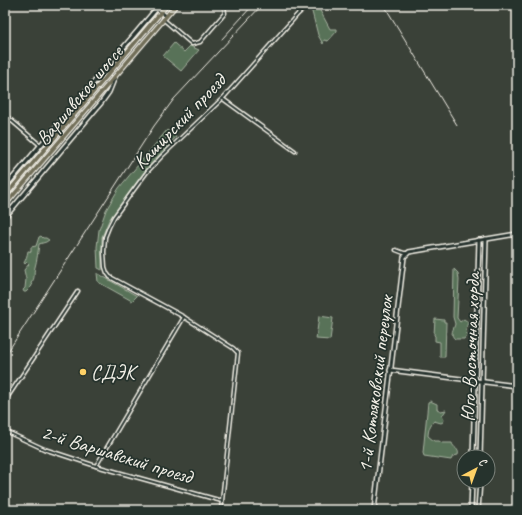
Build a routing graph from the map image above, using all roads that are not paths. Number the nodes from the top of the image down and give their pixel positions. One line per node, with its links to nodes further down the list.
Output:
1 (152, 5): 6 (street)
2 (167, 5): 7 (main road, Варшавское шоссе)
3 (176, 5): 8 (main road, Варшавское шоссе)
4 (222, 5): 8 (street)
5 (308, 5): 12 (street, Каширский проезд)
6 (157, 8): 7 (street); 11 (street)
7 (161, 12): 8 (street); 9 (main road, Варшавское шоссе)
8 (165, 18): 10 (main road, Варшавское шоссе)
9 (120, 60): 11 (street); 17 (main road, Варшавское шоссе)
10 (116, 74): 18 (main road, Варшавское шоссе); 19 (street)
11 (96, 78): 14 (street)
12 (222, 98): 15 (street); 28 (street, Каширский проезд)
13 (5, 115): 14 (street)
14 (40, 145): 16 (street)
15 (294, 151)
16 (5, 187)
17 (5, 196)
18 (5, 206)
19 (5, 217)
20 (517, 234): 21 (street)
21 (486, 239): 22 (street); 31 (street, Юго-Восточная хорда)
22 (479, 240): 25 (street); 30 (street, Юго-Восточная хорда)
23 (396, 250): 24 (street)
24 (401, 252): 25 (street); 26 (street)
25 (409, 252): 26 (street)
26 (404, 257): 29 (street, 1-й Котляковский переулок)
27 (78, 291): 33 (street)
28 (184, 317): 37 (street); 40 (street)
29 (390, 370): 30 (street); 42 (street, 1-й Котляковский переулок)
30 (475, 381): 31 (street); 35 (street, Юго-Восточная хорда)
31 (483, 382): 32 (street); 36 (street, Юго-Восточная хорда)
32 (517, 386)
33 (5, 401)
34 (5, 431): 37 (street, 2-й Варшавский проезд)
35 (473, 449)
36 (480, 449)
37 (96, 466): 40 (street, 2-й Варшавский проезд)
38 (472, 489): 43 (street)
39 (479, 489): 44 (street)
40 (222, 501): 41 (street)
41 (221, 510)
42 (374, 510)
43 (471, 510)
44 (478, 510)

